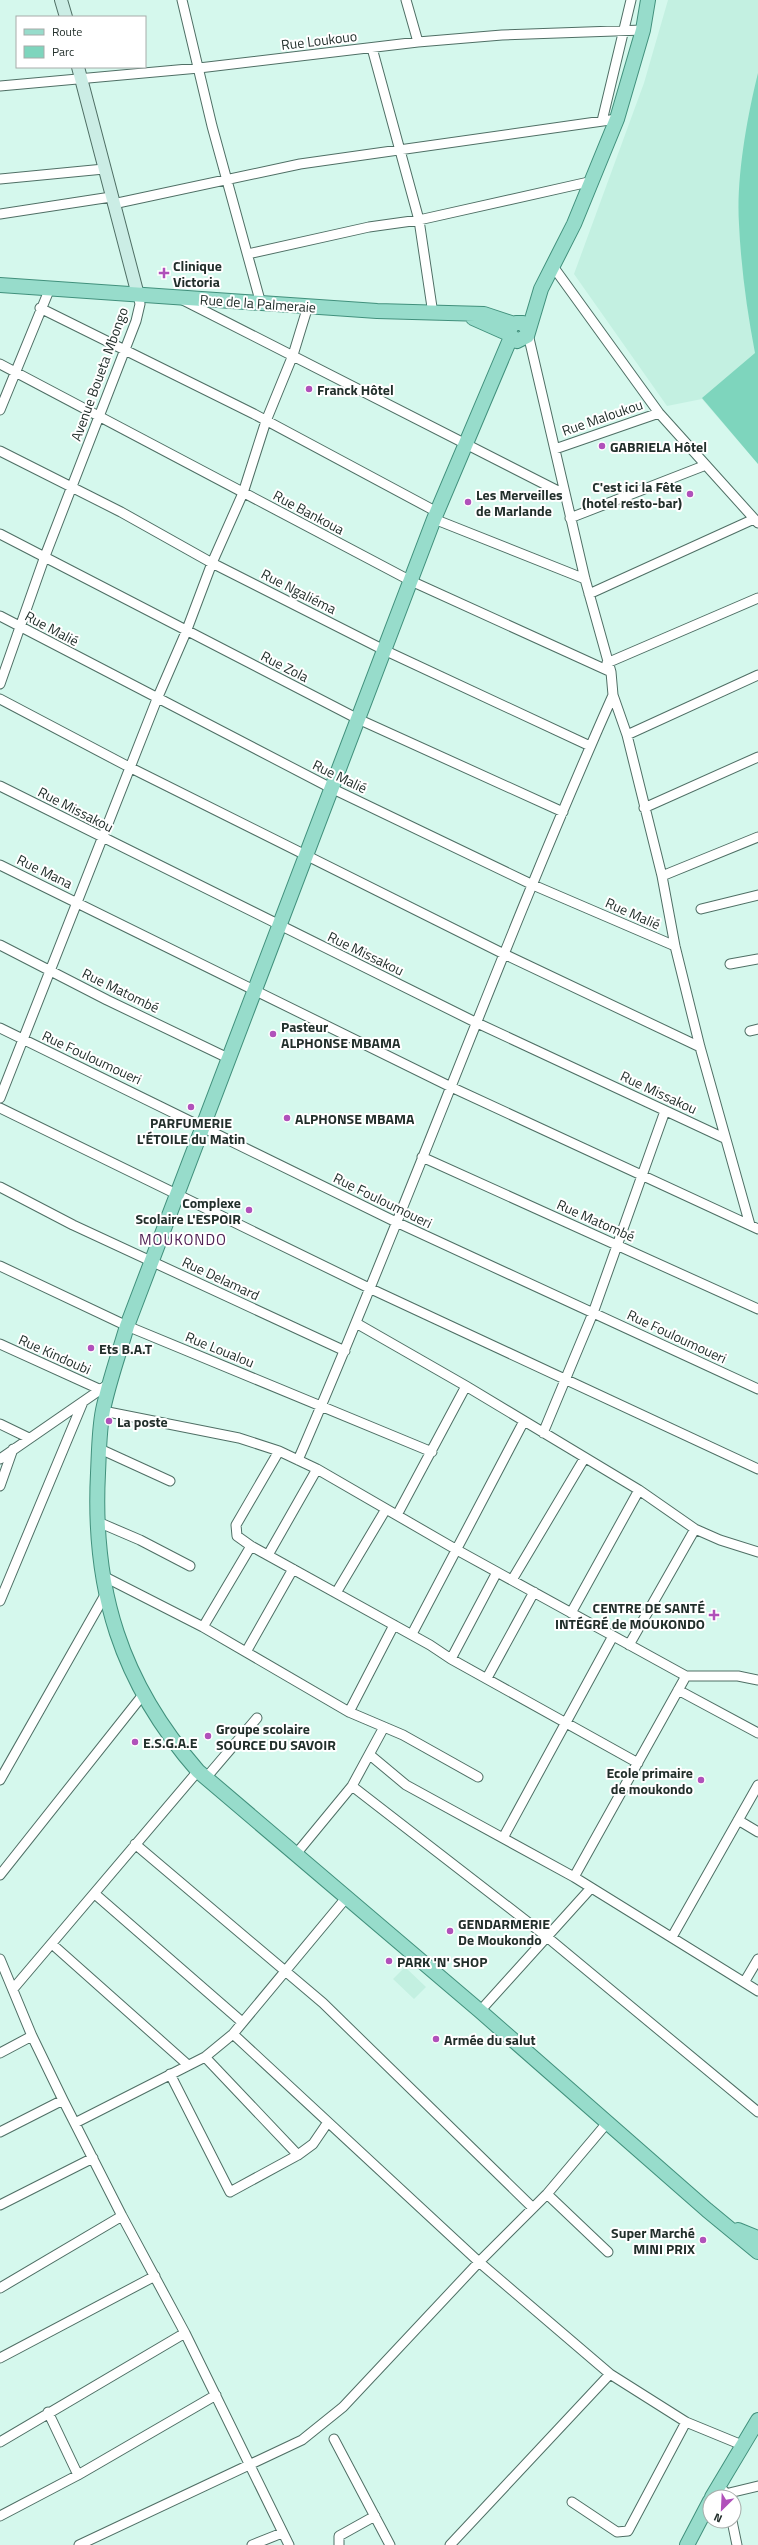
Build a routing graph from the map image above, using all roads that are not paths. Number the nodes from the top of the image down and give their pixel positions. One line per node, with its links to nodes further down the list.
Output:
1 (62, 0): 6 (street)
2 (182, 0): 12 (street)
3 (406, 0): 9 (street)
4 (631, 0): 7 (street)
5 (648, 0): 8 (main road)
6 (66, 16)
7 (624, 30): 8 (street, Rue Loukouo); 9 (street, Rue Loukouo); 16 (street)
8 (642, 30): 15 (main road)
9 (418, 42): 10 (street, Rue Loukouo)
10 (372, 48): 12 (street, Rue Loukouo); 17 (street)
11 (78, 68): 13 (street, Avenue Boueta Mbongo)
12 (199, 68): 13 (street, Rue Loukouo); 20 (street)
13 (81, 79): 14 (street, Rue Loukouo); 18 (street, Avenue Boueta Mbongo)
14 (0, 86)
15 (617, 119): 16 (street); 21 (main road)
16 (602, 121): 17 (street)
17 (400, 150): 20 (street); 24 (street)
18 (104, 169): 19 (street); 22 (street, Avenue Boueta Mbongo)
19 (0, 179)
20 (227, 180): 22 (street); 25 (street)
21 (593, 181): 24 (street); 26 (main road)
22 (112, 200): 23 (street); 29 (street, Avenue Boueta Mbongo)
23 (0, 214)
24 (419, 220): 25 (street); 34 (street)
25 (248, 254): 31 (street)
26 (552, 266): 35 (main road); 41 (street)
27 (0, 285): 28 (main road, Rue de la Palmeraie)
28 (50, 288): 29 (main road, Rue de la Palmeraie); 33 (street)
29 (138, 295): 30 (main road, Rue de la Palmeraie); 36 (street, Avenue Boueta Mbongo)
30 (178, 298): 31 (main road, Rue de la Palmeraie); 37 (street)
31 (261, 304): 32 (main road, Rue de la Palmeraie)
32 (308, 306): 34 (main road, Rue de la Palmeraie); 37 (street)
33 (40, 308): 36 (street); 39 (street)
34 (433, 314): 35 (main road, Rue de la Palmeraie)
35 (518, 333): 44 (main road); 45 (street)
36 (124, 350): 42 (street, Avenue Boueta Mbongo); 43 (street)
37 (293, 355): 43 (street); 44 (street)
38 (0, 364): 39 (street, Rue Bankoua)
39 (16, 372): 40 (street); 42 (street, Rue Bankoua)
40 (0, 410)
41 (659, 413): 45 (street, Rue Maloukou); 47 (street)
42 (99, 417): 48 (street, Avenue Boueta Mbongo); 49 (street, Rue Bankoua)
43 (266, 421): 49 (street); 51 (street)
44 (464, 444): 50 (street); 51 (main road)
45 (555, 448): 50 (street)
46 (0, 451): 48 (street, Rue Ngaliéma)
47 (706, 465): 52 (street); 53 (street)
48 (72, 487): 55 (street, Avenue Boueta Mbongo); 56 (street, Rue Ngaliéma)
49 (243, 493): 56 (street); 58 (street, Rue Bankoua)
50 (564, 494): 52 (street)
51 (436, 516): 57 (street); 58 (main road)
52 (570, 518): 57 (street)
53 (756, 521): 59 (street)
54 (0, 534): 55 (street, Rue Zola)
55 (45, 556): 62 (street, Avenue Boueta Mbongo); 63 (street, Rue Zola)
56 (212, 563): 63 (street); 64 (street, Rue Ngaliéma)
57 (585, 579): 59 (street)
58 (411, 581): 64 (main road); 66 (street, Rue Bankoua)
59 (589, 594): 65 (street)
60 (758, 598): 65 (street)
61 (0, 616): 62 (street, Rue Malié)
62 (21, 627): 68 (street, Avenue Boueta Mbongo); 71 (street, Rue Malié)
63 (186, 632): 71 (street); 72 (street, Rue Zola)
64 (384, 650): 72 (main road); 74 (street, Rue Ngaliéma)
65 (607, 663): 66 (street)
66 (611, 672): 69 (street)
67 (758, 676): 73 (street)
68 (0, 684)
69 (614, 695): 73 (street); 74 (street)
70 (0, 699): 76 (street)
71 (157, 699): 76 (street); 78 (street, Rue Malié)
72 (358, 719): 78 (main road); 80 (street, Rue Zola)
73 (627, 735): 79 (street)
74 (590, 746): 80 (street)
75 (758, 757): 79 (street)
76 (131, 768): 82 (street); 83 (street)
77 (0, 786): 82 (street, Rue Missakou)
78 (331, 788): 83 (main road); 86 (street, Rue Malié)
79 (644, 808): 85 (street)
80 (563, 812): 86 (street)
81 (758, 837): 85 (street)
82 (103, 838): 88 (street); 90 (street, Rue Missakou)
83 (307, 856): 90 (main road); 93 (street)
84 (0, 865): 88 (street, Rue Mana)
85 (662, 876): 92 (street)
86 (533, 885): 92 (street, Rue Malié); 93 (street)
87 (758, 895): 89 (street)
88 (78, 902): 96 (street); 97 (street, Rue Mana)
89 (701, 909)
90 (280, 926): 97 (main road); 98 (street, Rue Missakou)
91 (0, 945): 96 (street, Rue Matombé)
92 (675, 946): 101 (street)
93 (504, 954): 98 (street); 101 (street)
94 (758, 958): 95 (street)
95 (730, 964)
96 (52, 972): 100 (street); 102 (street, Rue Matombé)
97 (255, 991): 102 (main road); 103 (street, Rue Mana)
98 (475, 1022): 103 (street); 106 (street, Rue Missakou)
99 (0, 1028): 100 (street, Rue Fouloumoueri)
100 (24, 1041): 104 (street); 107 (street, Rue Fouloumoueri)
101 (700, 1047): 108 (street)
102 (230, 1059): 107 (main road)
103 (451, 1087): 109 (street); 110 (street, Rue Mana)
104 (0, 1098)
105 (0, 1108): 112 (street)
106 (665, 1111): 108 (street, Rue Missakou); 110 (street)
107 (204, 1128): 112 (main road); 113 (street, Rue Fouloumoueri)
108 (724, 1138): 114 (street)
109 (422, 1158): 113 (street); 115 (street, Rue Matombé)
110 (642, 1175): 114 (street, Rue Mana); 115 (street)
111 (0, 1187): 116 (street, Rue Delamard)
112 (178, 1196): 116 (main road); 118 (street)
113 (396, 1222): 118 (street); 120 (street, Rue Fouloumoueri)
114 (754, 1227)
115 (616, 1244): 119 (street, Rue Matombé); 120 (street)
116 (152, 1260): 122 (main road); 124 (street, Rue Delamard)
117 (0, 1266): 122 (street, Rue Loualou)
118 (369, 1288): 121 (street); 125 (street)
119 (758, 1309)
120 (593, 1313): 125 (street); 128 (street, Rue Fouloumoueri)
121 (356, 1323): 124 (street); 127 (street)
122 (128, 1326): 126 (main road); 130 (street, Rue Loualou)
123 (0, 1344): 126 (street, Rue Kindoubi)
124 (345, 1351): 130 (street)
125 (566, 1379): 134 (street); 143 (street)
126 (105, 1386): 129 (street); 131 (main road)
127 (466, 1386): 132 (street); 139 (street)
128 (758, 1389)
129 (83, 1402): 135 (street); 164 (street)
130 (322, 1406): 139 (street, Rue Loualou); 142 (street)
131 (103, 1411): 137 (main road); 138 (street)
132 (524, 1422): 134 (street); 153 (street)
133 (0, 1424): 135 (street)
134 (543, 1433): 141 (street)
135 (29, 1438): 136 (street)
136 (13, 1449): 140 (street); 146 (street)
137 (100, 1449): 145 (street); 150 (main road)
138 (279, 1451): 142 (street); 152 (street)
139 (432, 1452): 149 (street)
140 (0, 1459)
141 (584, 1459): 147 (street); 160 (street)
142 (298, 1460): 144 (street)
143 (758, 1469)
144 (317, 1470): 148 (street); 155 (street)
145 (170, 1481)
146 (0, 1486)
147 (639, 1490): 151 (street); 165 (street)
148 (386, 1509): 149 (street); 162 (street)
149 (397, 1515): 153 (street)
150 (98, 1522): 156 (street); 159 (main road)
151 (695, 1529): 154 (street); 170 (street)
152 (250, 1546): 155 (street); 167 (street)
153 (457, 1550): 158 (street); 168 (street)
154 (757, 1551)
155 (268, 1555): 157 (street)
156 (190, 1566)
157 (293, 1569): 162 (street); 171 (street)
158 (497, 1572): 160 (street); 172 (street)
159 (103, 1576): 163 (main road); 167 (street)
160 (512, 1580): 161 (street)
161 (534, 1592): 165 (street); 174 (street)
162 (336, 1593): 166 (street)
163 (105, 1595): 177 (main road); 185 (street)
164 (0, 1601)
165 (571, 1613): 169 (street)
166 (394, 1625): 168 (street); 178 (street)
167 (203, 1627): 171 (street)
168 (412, 1634): 172 (street)
169 (613, 1636): 170 (street); 180 (street)
170 (629, 1645): 173 (street)
171 (246, 1652): 178 (street)
172 (451, 1659): 174 (street)
173 (686, 1676): 175 (street); 176 (street)
174 (487, 1678): 180 (street)
175 (758, 1680)
176 (678, 1690): 182 (street); 184 (street)
177 (142, 1696): 186 (main road); 196 (street)
178 (349, 1712): 181 (street)
179 (257, 1718): 186 (street)
180 (565, 1722): 184 (street); 193 (street)
181 (384, 1727): 183 (street); 187 (street)
182 (758, 1733)
183 (370, 1755): 190 (street); 193 (street)
184 (638, 1763): 197 (street)
185 (4, 1768): 188 (street)
186 (201, 1775): 194 (street); 195 (main road)
187 (478, 1777)
188 (0, 1780)
189 (758, 1785): 191 (street)
190 (352, 1786): 195 (street); 201 (street)
191 (738, 1820): 192 (street); 202 (street)
192 (758, 1832)
193 (503, 1838): 197 (street)
194 (135, 1844): 199 (street); 206 (street)
195 (296, 1854): 200 (main road)
196 (0, 1875)
197 (574, 1877): 198 (street)
198 (591, 1888): 201 (street); 202 (street)
199 (95, 1894): 203 (street); 212 (street)
200 (346, 1898): 206 (street); 211 (main road)
201 (547, 1937): 211 (street); 220 (street)
202 (672, 1937): 208 (street)
203 (52, 1944): 209 (street); 217 (street)
204 (0, 1959): 207 (street)
205 (758, 1959): 208 (street)
206 (287, 1971): 212 (street); 229 (street)
207 (3, 1975): 209 (street)
208 (745, 1981): 210 (street)
209 (12, 1989): 214 (street)
210 (758, 1991)
211 (480, 2011): 223 (main road)
212 (242, 2022): 213 (street)
213 (233, 2034): 216 (street); 221 (street)
214 (32, 2036): 215 (street); 219 (street)
215 (0, 2053)
216 (205, 2057): 217 (street); 225 (street)
217 (188, 2065): 218 (street)
218 (170, 2074): 222 (street); 225 (street)
219 (63, 2100): 222 (street); 224 (street)
220 (758, 2112)
221 (328, 2122): 225 (street); 235 (street)
222 (75, 2123): 226 (street)
223 (607, 2123): 227 (street); 231 (main road)
224 (0, 2132)
225 (298, 2155)
226 (93, 2158): 228 (street); 230 (street)
227 (547, 2194): 229 (street); 233 (street)
228 (0, 2205)
229 (532, 2208): 235 (street)
230 (122, 2216): 236 (street); 237 (street)
231 (724, 2224): 232 (main road); 234 (main road)
232 (758, 2238)
233 (608, 2252)
234 (758, 2252)
235 (479, 2262): 240 (street); 249 (street)
236 (155, 2276): 238 (street); 239 (street)
237 (0, 2288)
238 (185, 2333): 241 (street); 242 (street)
239 (0, 2358)
240 (610, 2374): 244 (street); 267 (street)
241 (216, 2395): 249 (street); 250 (street)
242 (48, 2412): 247 (street); 250 (street)
243 (758, 2420): 248 (main road)
244 (686, 2422): 248 (street); 255 (street)
245 (758, 2437): 253 (main road)
246 (334, 2439): 257 (street)
247 (0, 2442)
248 (742, 2445): 252 (main road)
249 (248, 2464): 261 (street); 262 (street)
250 (78, 2474): 256 (street)
251 (758, 2486): 254 (street)
252 (724, 2489)
253 (726, 2489)
254 (742, 2490)
255 (572, 2502)
256 (0, 2516)
257 (375, 2516): 265 (street); 266 (street)
258 (702, 2516): 268 (main road)
259 (704, 2529): 269 (main road)
260 (734, 2529): 270 (street)
261 (282, 2533): 263 (street); 264 (street)
262 (79, 2545)
263 (252, 2545)
264 (288, 2545)
265 (339, 2545)
266 (390, 2545)
267 (450, 2545)
268 (686, 2545)
269 (695, 2545)
270 (737, 2545)

